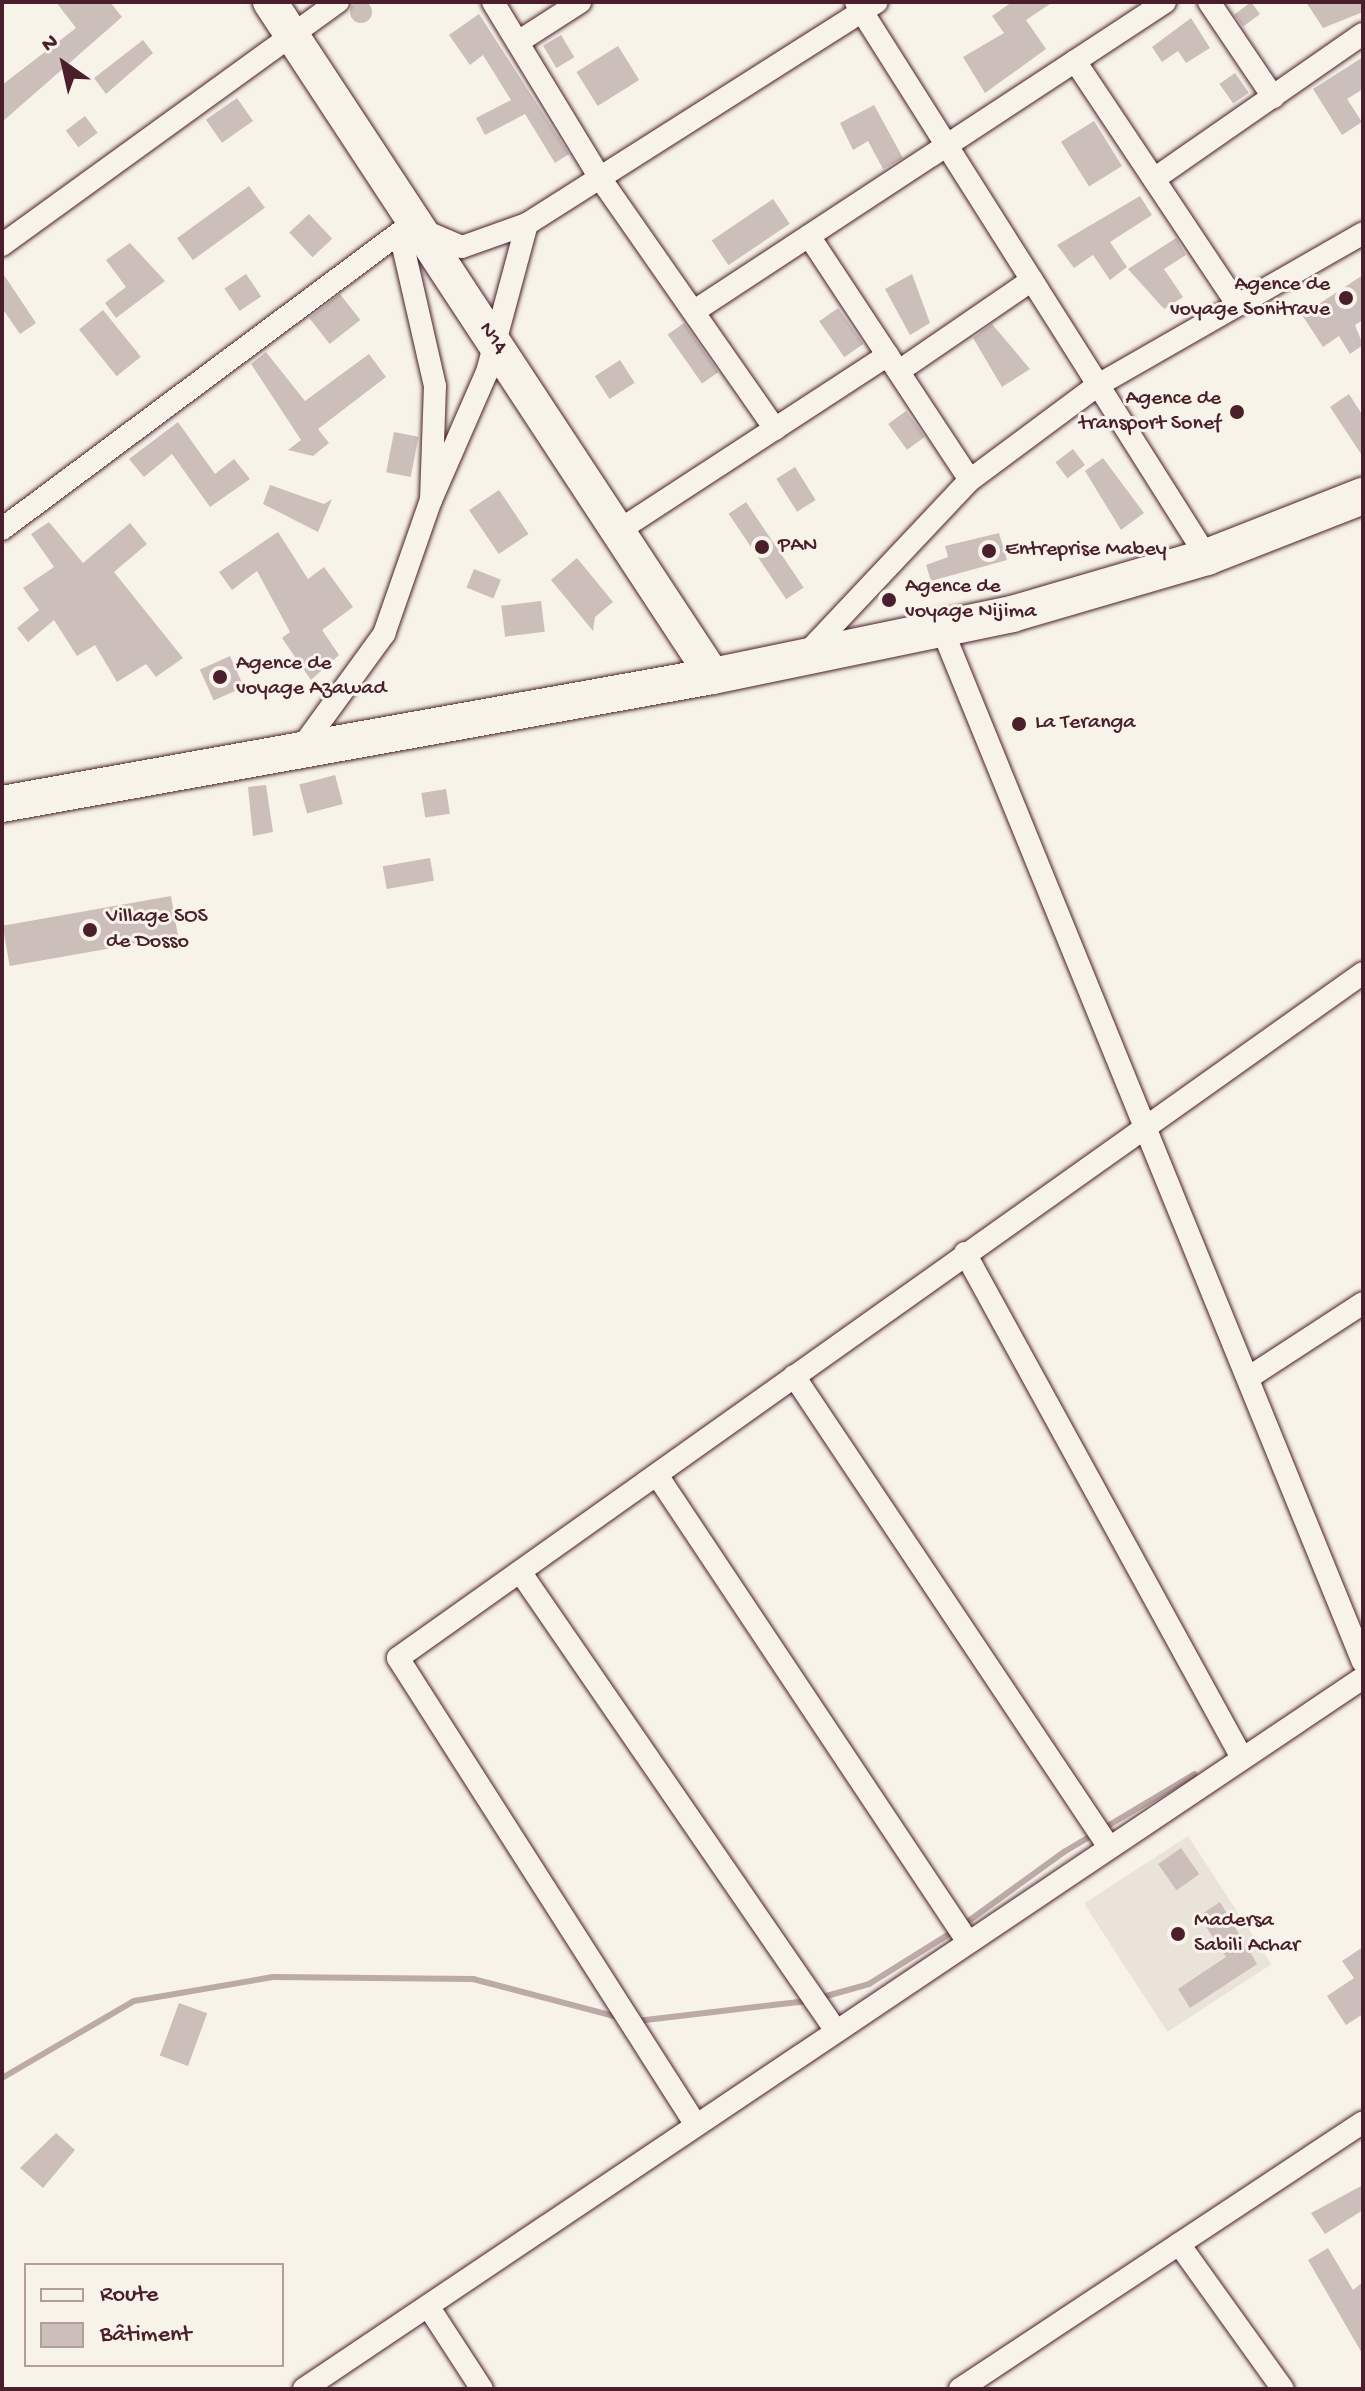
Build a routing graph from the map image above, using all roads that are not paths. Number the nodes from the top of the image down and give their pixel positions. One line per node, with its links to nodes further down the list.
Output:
1 (270, 2): 8 (main road, N14)
2 (338, 2): 8 (street)
3 (493, 2): 10 (street)
4 (580, 2): 10 (street)
5 (1165, 2): 11 (street)
6 (1209, 2): 12 (street)
7 (865, 5): 13 (street); 14 (street)
8 (292, 32): 17 (main road, N14); 20 (street)
9 (1363, 34): 12 (street)
10 (518, 42): 14 (street)
11 (1075, 61): 13 (street); 15 (street)
12 (1273, 97): 15 (street)
13 (947, 145): 19 (street); 21 (street)
14 (600, 178): 16 (street); 23 (street)
15 (1154, 179): 22 (street)
16 (527, 224): 17 (street); 24 (street)
17 (405, 229): 24 (main road, N14); 30 (street); 31 (street)
18 (1363, 233): 22 (street)
19 (809, 236): 23 (street); 25 (street)
20 (2, 245)
21 (1032, 280): 25 (street); 26 (street)
22 (1238, 305): 26 (street)
23 (696, 310): 27 (street)
24 (492, 337): 30 (street); 32 (main road, N14)
25 (893, 363): 27 (street); 28 (street)
26 (1098, 385): 28 (street); 33 (street)
27 (775, 429): 32 (street)
28 (970, 480): 35 (street)
29 (1363, 496): 33 (highway)
30 (431, 500): 37 (street)
31 (2, 529)
32 (618, 531): 36 (main road, N14)
33 (1207, 557): 34 (highway)
34 (942, 629): 35 (highway); 40 (street)
35 (801, 659): 36 (highway)
36 (713, 676): 37 (highway)
37 (299, 751): 38 (highway)
38 (2, 804)
39 (1363, 973): 40 (street)
40 (1144, 1124): 41 (street); 44 (street)
41 (965, 1253): 43 (street); 49 (street)
42 (1363, 1303): 44 (street)
43 (794, 1376): 45 (street); 50 (street)
44 (1248, 1378): 47 (street)
45 (657, 1475): 46 (street); 51 (street)
46 (521, 1573): 52 (street); 54 (street)
47 (1363, 1662)
48 (1363, 1678): 49 (street)
49 (1242, 1758): 50 (street)
50 (1109, 1847): 51 (street)
51 (968, 1942): 52 (street)
52 (836, 2031): 54 (street)
53 (1363, 2122): 55 (street)
54 (696, 2125): 56 (street)
55 (1179, 2244): 57 (street); 60 (street)
56 (428, 2306): 58 (street); 59 (street)
57 (1276, 2387)
58 (304, 2389)
59 (482, 2389)
60 (960, 2389)

